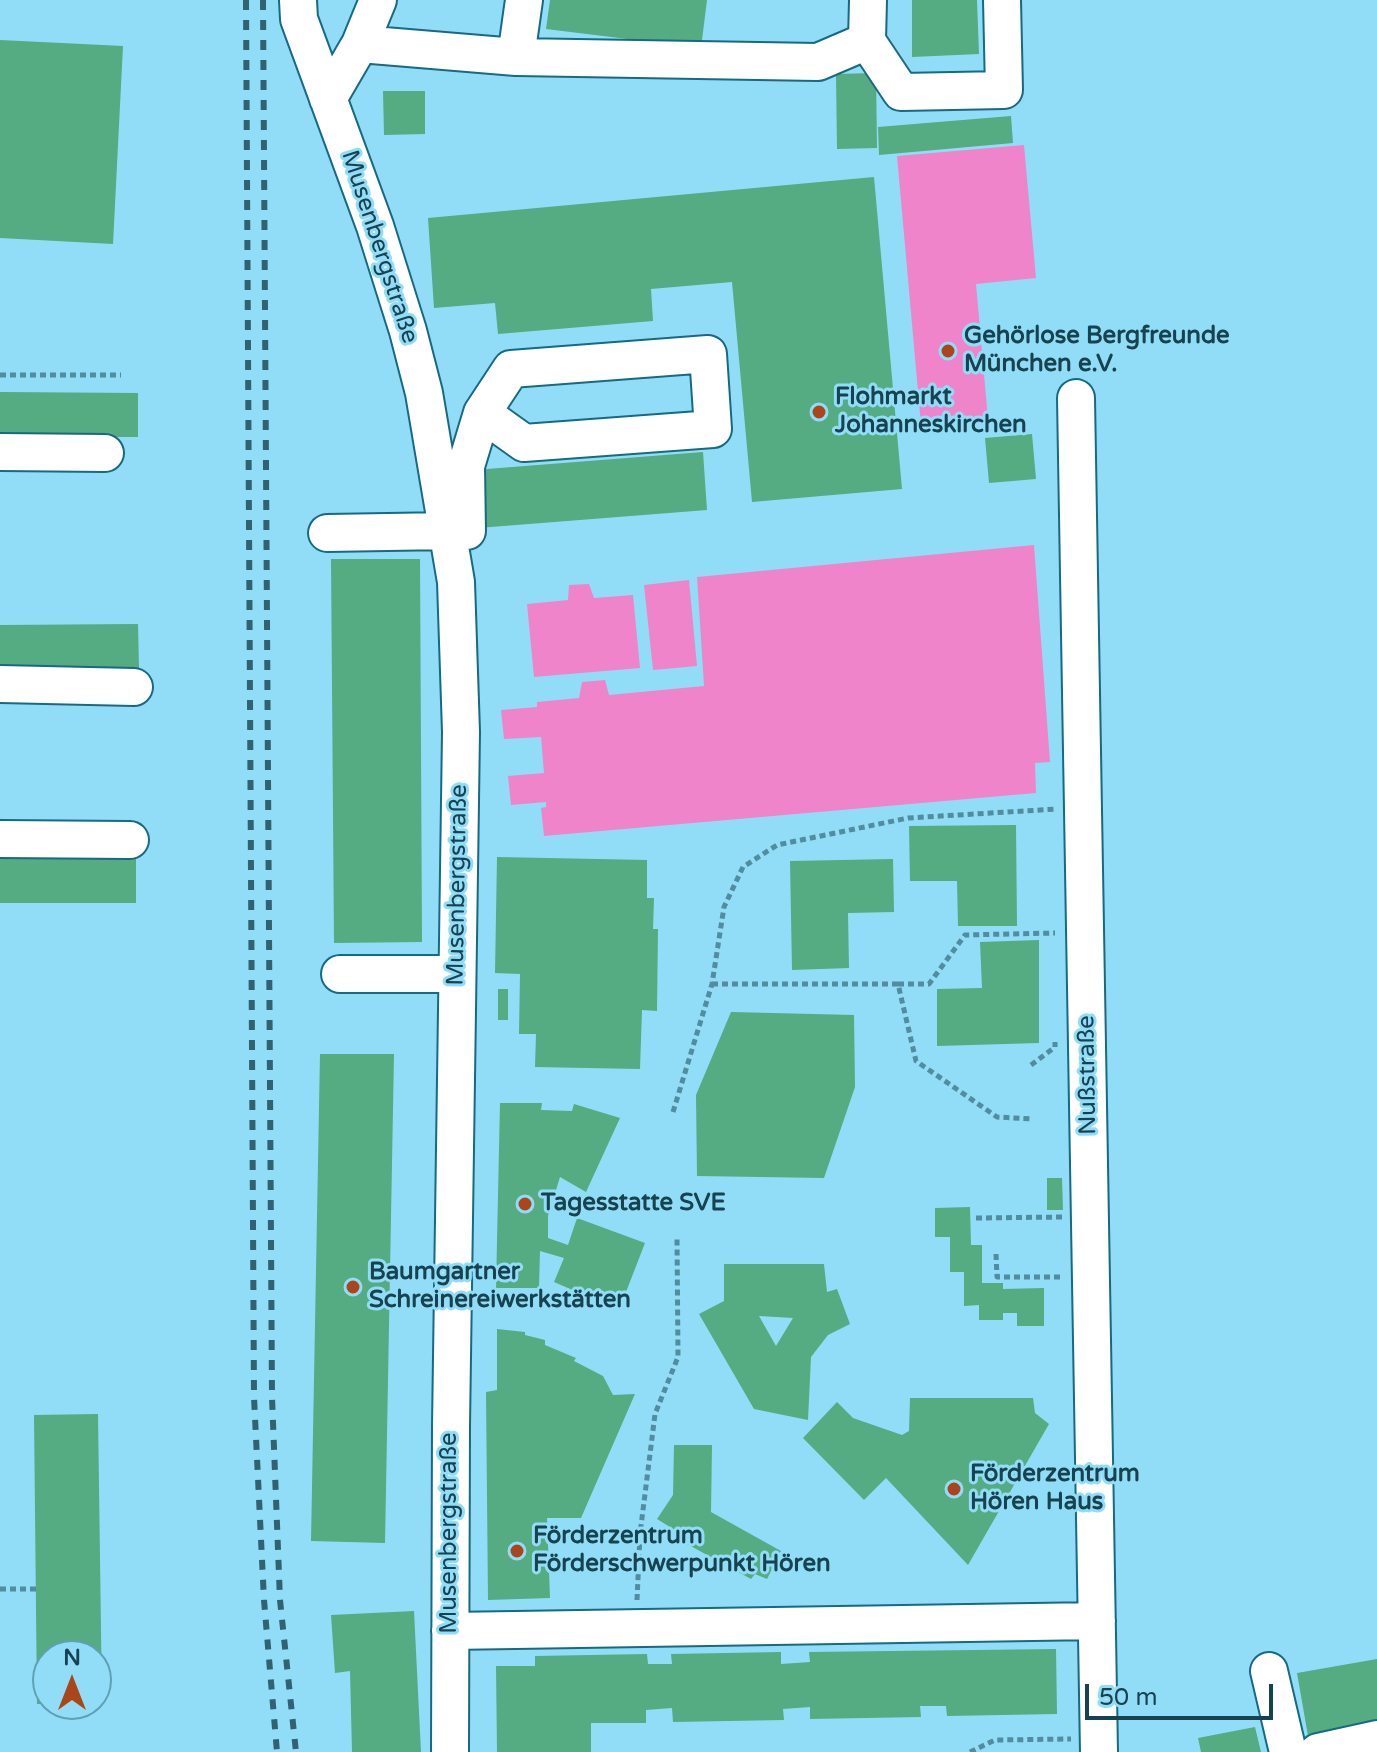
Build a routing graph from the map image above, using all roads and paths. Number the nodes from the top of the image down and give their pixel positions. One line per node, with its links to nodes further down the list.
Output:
1 (298, 0): 9 (street, Musenbergstraße)
2 (378, 0): 7 (street)
3 (524, 0): 8 (street)
4 (868, 0): 6 (street)
5 (1002, 0): 6 (street)
6 (867, 41): 8 (street)
7 (360, 44): 8 (street); 9 (street)
8 (516, 57)
9 (328, 99): 16 (street, Musenbergstraße)
10 (0, 375): 11 (path)
11 (121, 375)
12 (1076, 398): 21 (street, Nußstraße)
13 (482, 413): 13 (street); 18 (street)
14 (0, 452): 15 (street)
15 (105, 453)
16 (448, 531): 17 (street); 18 (street, Musenbergstraße)
17 (327, 533)
18 (456, 582): 26 (street, Musenbergstraße)
19 (0, 684): 20 (street)
20 (134, 687)
21 (1083, 807): 27 (path); 31 (street, Nußstraße)
22 (0, 839): 23 (street)
23 (130, 840)
24 (1055, 933): 28 (path)
25 (340, 974): 26 (street)
26 (456, 974): 40 (street, Musenbergstraße)
27 (712, 984): 28 (path); 29 (path)
28 (898, 984): 30 (path)
29 (673, 1112)
30 (1032, 1119)
31 (1090, 1217): 32 (path); 35 (street, Nußstraße)
32 (976, 1218)
33 (677, 1238): 39 (path)
34 (996, 1254): 35 (path)
35 (1091, 1277): 38 (street, Nußstraße)
36 (0, 1589): 37 (path)
37 (36, 1589)
38 (1097, 1621): 39 (street); 43 (street, Nußstraße)
39 (636, 1628): 40 (street)
40 (450, 1631): 44 (street, Musenbergstraße)
41 (1269, 1671): 46 (street)
42 (1377, 1739): 47 (street)
43 (1099, 1745): 45 (path)
44 (450, 1752)
45 (970, 1752)
46 (1288, 1752)
47 (1318, 1752)

